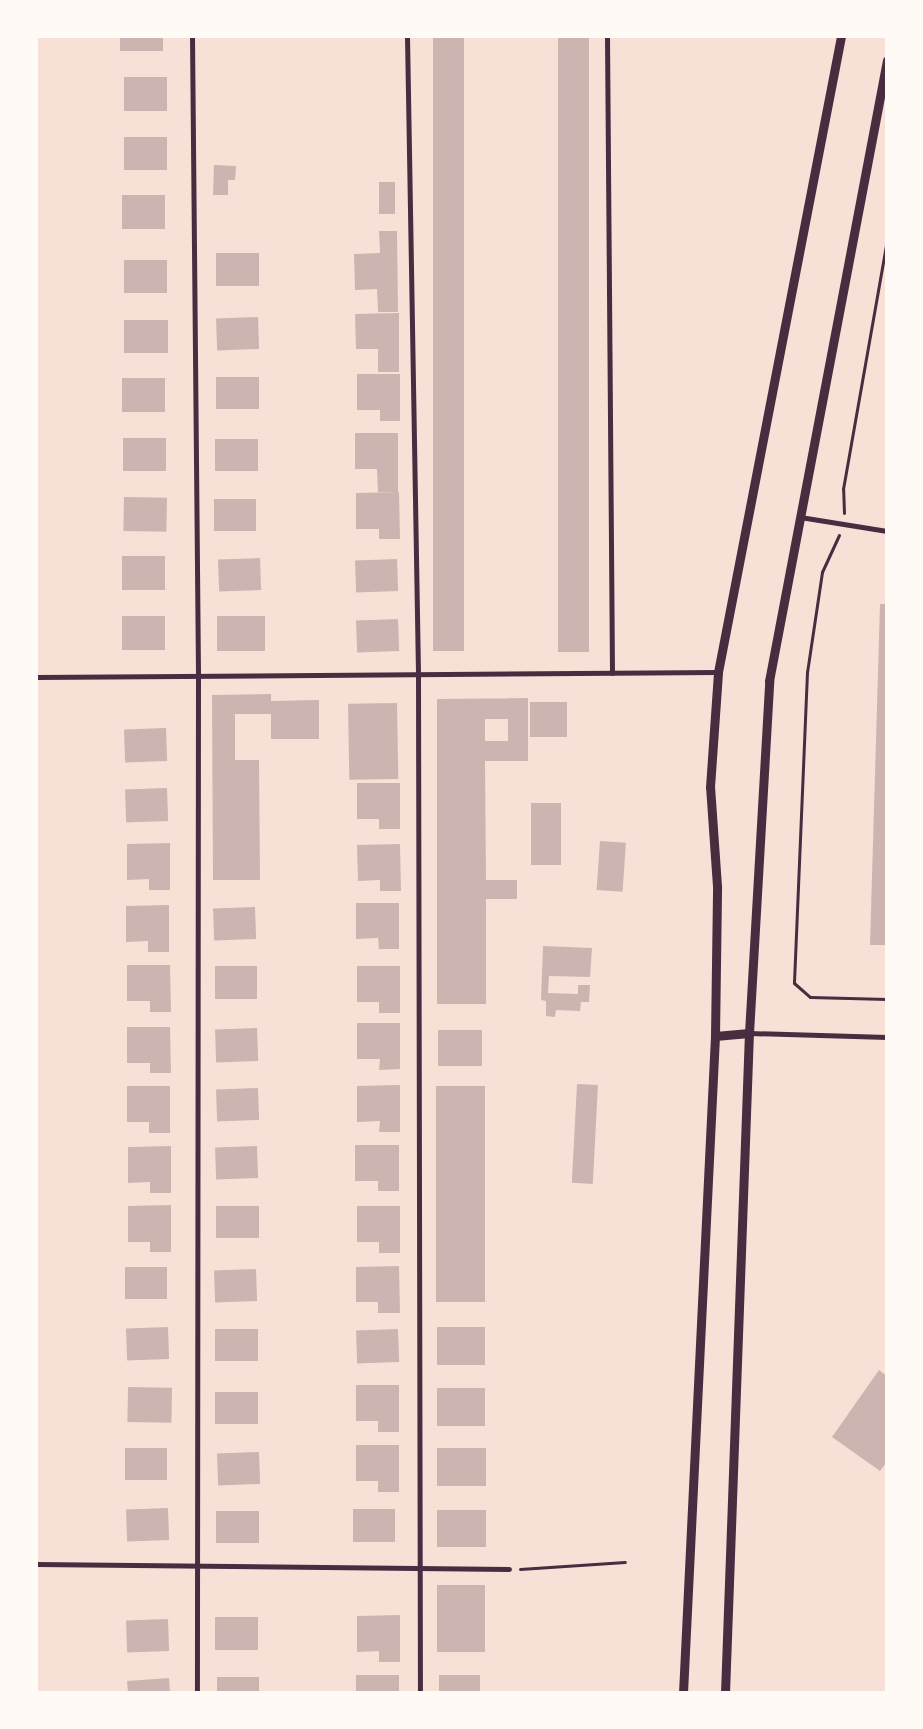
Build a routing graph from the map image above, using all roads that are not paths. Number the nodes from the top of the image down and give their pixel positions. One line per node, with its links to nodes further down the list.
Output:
1 (192, 36): 12 (street)
2 (407, 36): 11 (street)
3 (607, 36): 10 (street)
4 (840, 36): 9 (street)
5 (887, 60): 6 (street)
6 (886, 73): 7 (street)
7 (800, 517): 8 (street); 14 (street)
8 (887, 531)
9 (718, 672): 10 (street); 15 (street)
10 (612, 673): 11 (street)
11 (418, 674): 12 (street); 20 (street)
12 (198, 676): 13 (street); 18 (street)
13 (36, 677)
14 (749, 1033): 15 (street); 16 (street); 24 (street)
15 (715, 1036): 23 (street)
16 (887, 1037)
17 (36, 1564): 18 (street)
18 (197, 1564): 20 (street); 21 (street)
19 (509, 1569): 20 (street)
20 (420, 1570): 22 (street)
21 (197, 1693)
22 (420, 1693)
23 (683, 1693)
24 (724, 1693)

